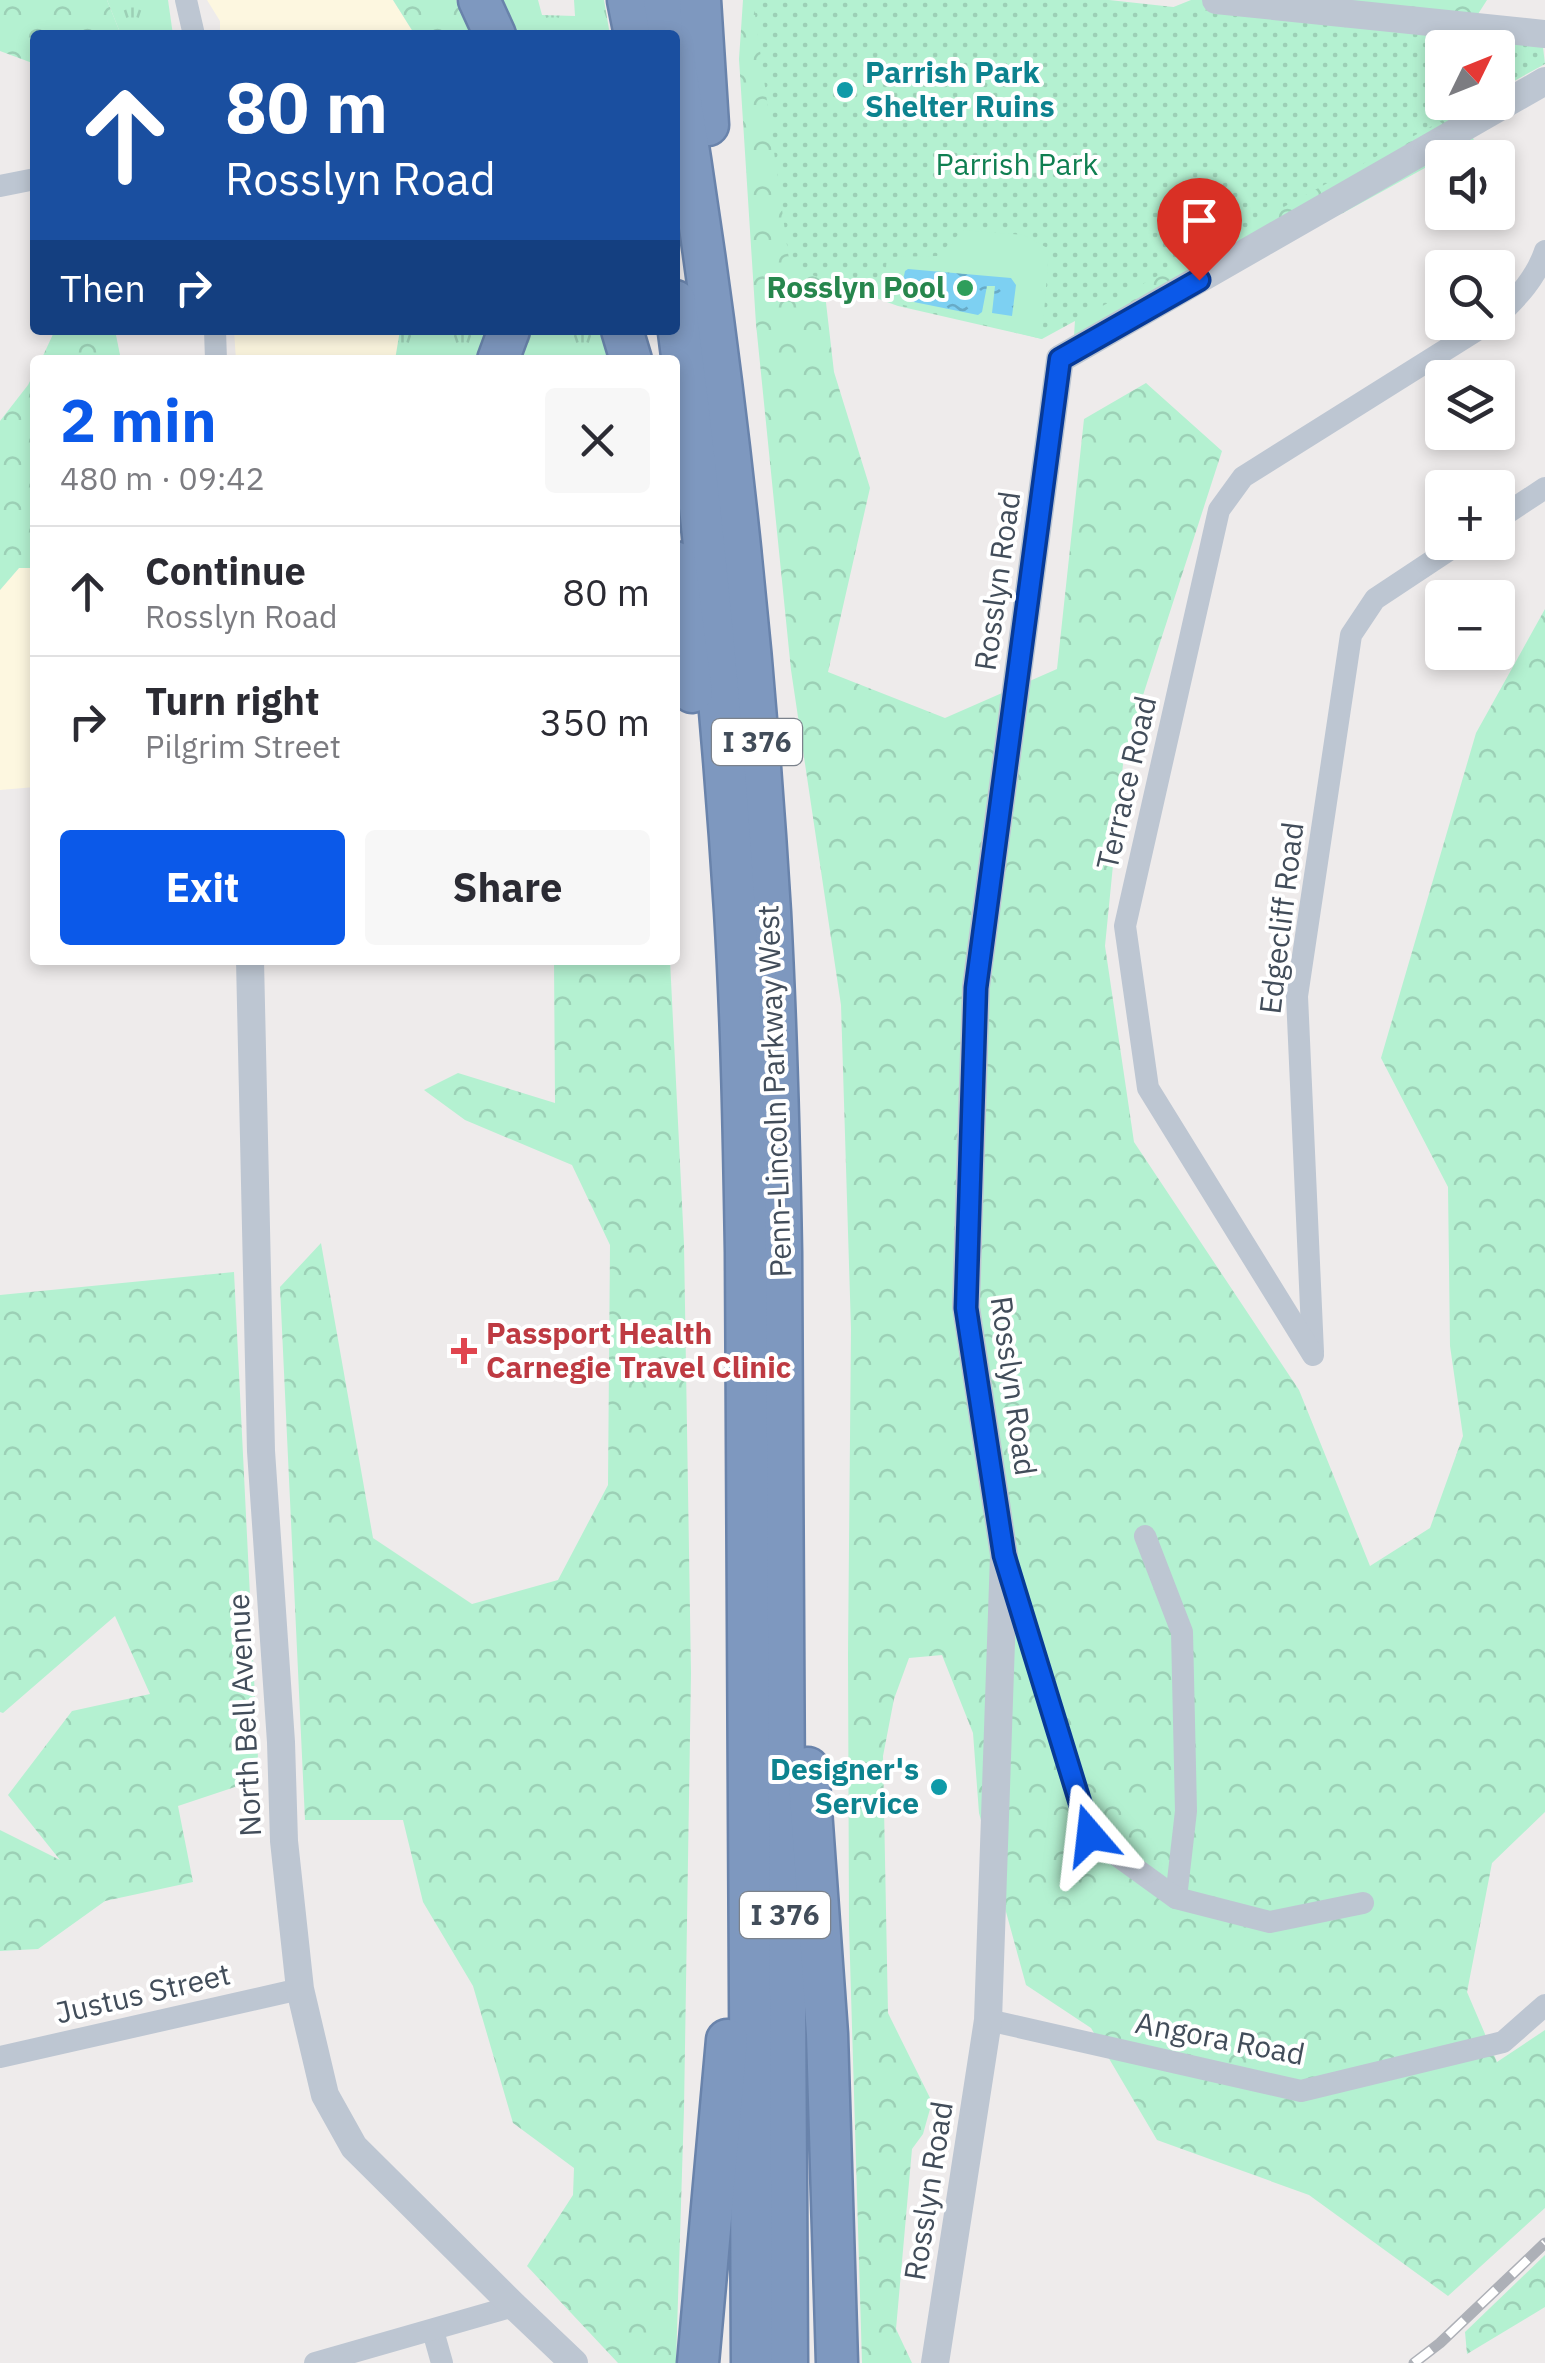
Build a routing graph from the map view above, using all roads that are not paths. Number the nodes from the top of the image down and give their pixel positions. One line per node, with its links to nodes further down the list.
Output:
1 (186, 0): 7 (street)
2 (478, 0): 8 (highway)
3 (628, 0): 9 (highway)
4 (664, 0): 10 (highway)
5 (700, 0): 20 (highway)
6 (1216, 0): 11 (street)
7 (193, 30)
8 (493, 30)
9 (633, 30)
10 (669, 30)
11 (1545, 34)
12 (1545, 81): 30 (street, Rosslyn Road)
13 (680, 99): 20 (highway, Penn-Lincoln Parkway West / I 376)
14 (30, 180): 15 (street)
15 (0, 186)
16 (1545, 251): 17 (street)
17 (1515, 300)
18 (679, 335): 26 (highway, Penn-Lincoln Parkway West / I 376)
19 (1461, 340): 27 (street, Terrace Road)
20 (724, 404): 28 (highway, Penn-Lincoln Parkway West / I 376)
21 (1545, 488): 22 (street)
22 (1515, 508)
23 (1434, 560): 27 (street, Edgecliff Road)
24 (680, 601): 26 (highway)
25 (250, 965): 34 (street, North Bell Avenue)
26 (742, 1082): 31 (highway, Penn-Lincoln Parkway West / I 376)
27 (1313, 1356)
28 (782, 1466): 45 (highway, Penn-Lincoln Parkway West / I 376); 46 (highway)
29 (1145, 1536): 32 (street)
30 (1004, 1555): 32 (street); 36 (street, Rosslyn Road)
31 (749, 1766): 43 (highway); 44 (highway, Penn-Lincoln Parkway West / I 376)
32 (1176, 1898): 33 (street)
33 (1364, 1903)
34 (300, 1988): 37 (street, Justus Street); 38 (street, North Bell Avenue)
35 (1545, 2005): 36 (street, Angora Road)
36 (988, 2020): 47 (street, Rosslyn Road)
37 (0, 2057)
38 (514, 2306): 39 (street); 42 (street, North Bell Avenue)
39 (432, 2331): 40 (street); 41 (street)
40 (315, 2363)
41 (442, 2363)
42 (574, 2363)
43 (698, 2363)
44 (752, 2363)
45 (787, 2363)
46 (837, 2363)
47 (935, 2363)

